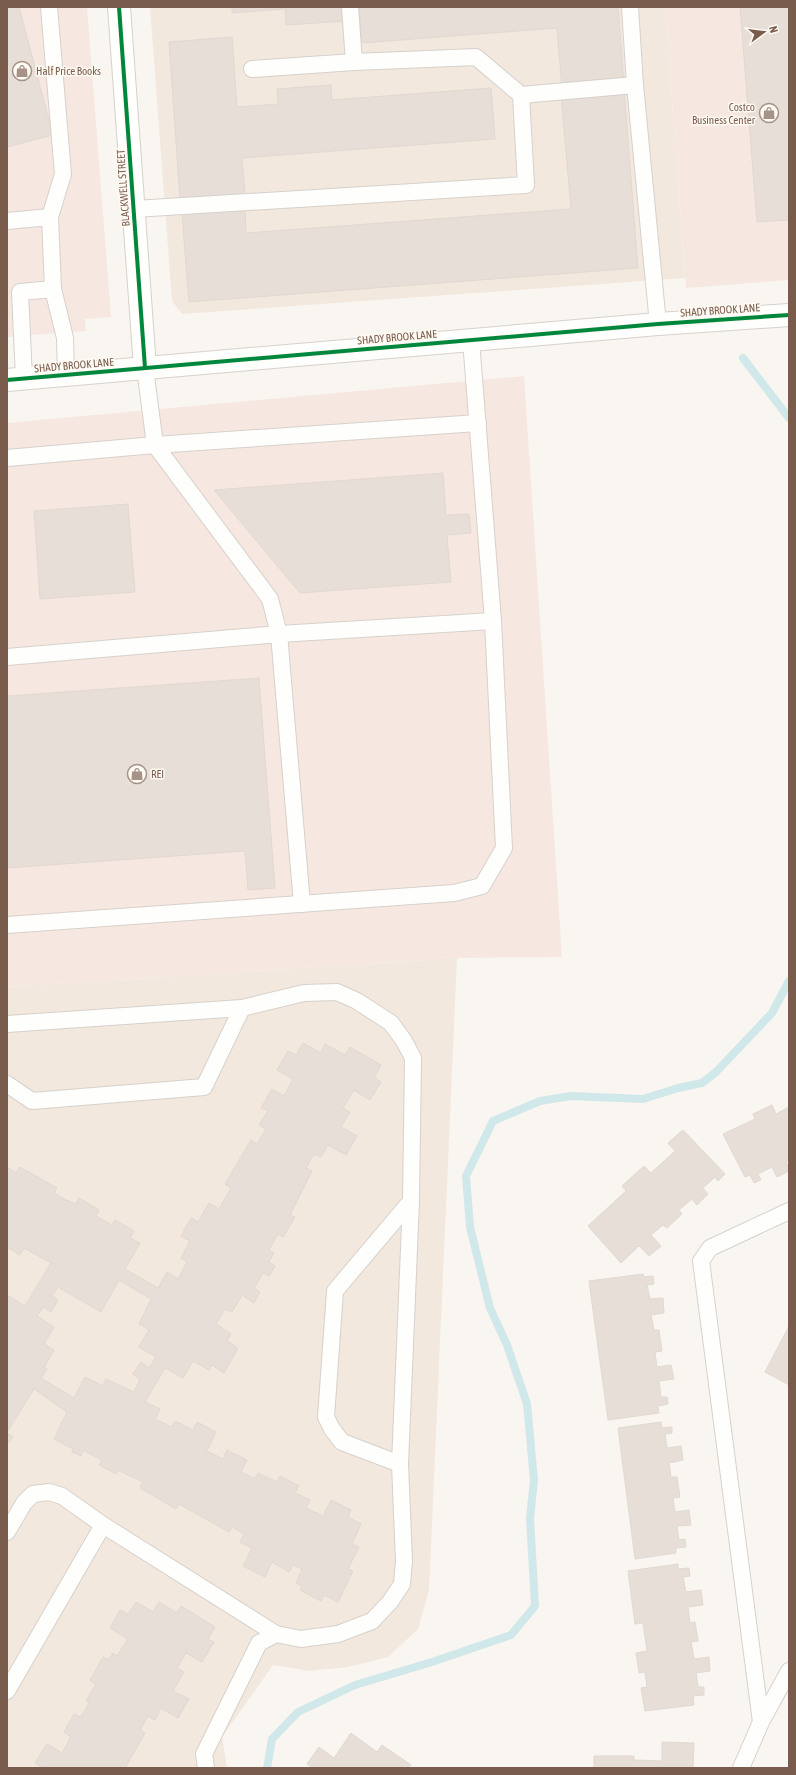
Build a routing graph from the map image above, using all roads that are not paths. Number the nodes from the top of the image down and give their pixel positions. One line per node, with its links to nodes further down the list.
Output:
1 (49, 7): 10 (lane)
2 (119, 7): 9 (street, BLACKWELL STREET)
3 (350, 7): 5 (lane)
4 (630, 7): 7 (lane)
5 (354, 62): 6 (lane); 8 (lane)
6 (252, 69)
7 (635, 85): 8 (lane); 14 (lane)
8 (521, 95): 9 (lane)
9 (134, 209): 16 (street, BLACKWELL STREET)
10 (50, 217): 11 (lane); 12 (lane)
11 (7, 221)
12 (53, 289): 17 (lane); 18 (lane)
13 (789, 315): 14 (street, SHADY BROOK LANE)
14 (658, 324): 15 (street, SHADY BROOK LANE)
15 (471, 340): 16 (street, SHADY BROOK LANE); 19 (lane)
16 (145, 368): 17 (street, SHADY BROOK LANE); 20 (lane)
17 (66, 375): 18 (street, SHADY BROOK LANE)
18 (15, 380)
19 (478, 423): 20 (lane); 22 (lane)
20 (155, 445): 21 (lane); 23 (lane)
21 (7, 458)
22 (492, 621): 23 (lane); 25 (lane)
23 (279, 634): 24 (lane); 25 (lane)
24 (7, 657)
25 (302, 904): 26 (lane)
26 (7, 924)
27 (242, 1008): 28 (lane); 29 (lane); 30 (lane)
28 (7, 1024)
29 (7, 1084)
30 (410, 1201): 32 (lane); 32 (lane)
31 (789, 1210): 38 (lane)
32 (400, 1464): 35 (lane)
33 (103, 1525): 34 (lane); 35 (lane); 37 (lane)
34 (7, 1532)
35 (276, 1634): 39 (lane)
36 (789, 1671): 38 (lane)
37 (7, 1691)
38 (761, 1722): 41 (lane)
39 (205, 1761): 40 (lane)
40 (195, 1768)
41 (740, 1768)

